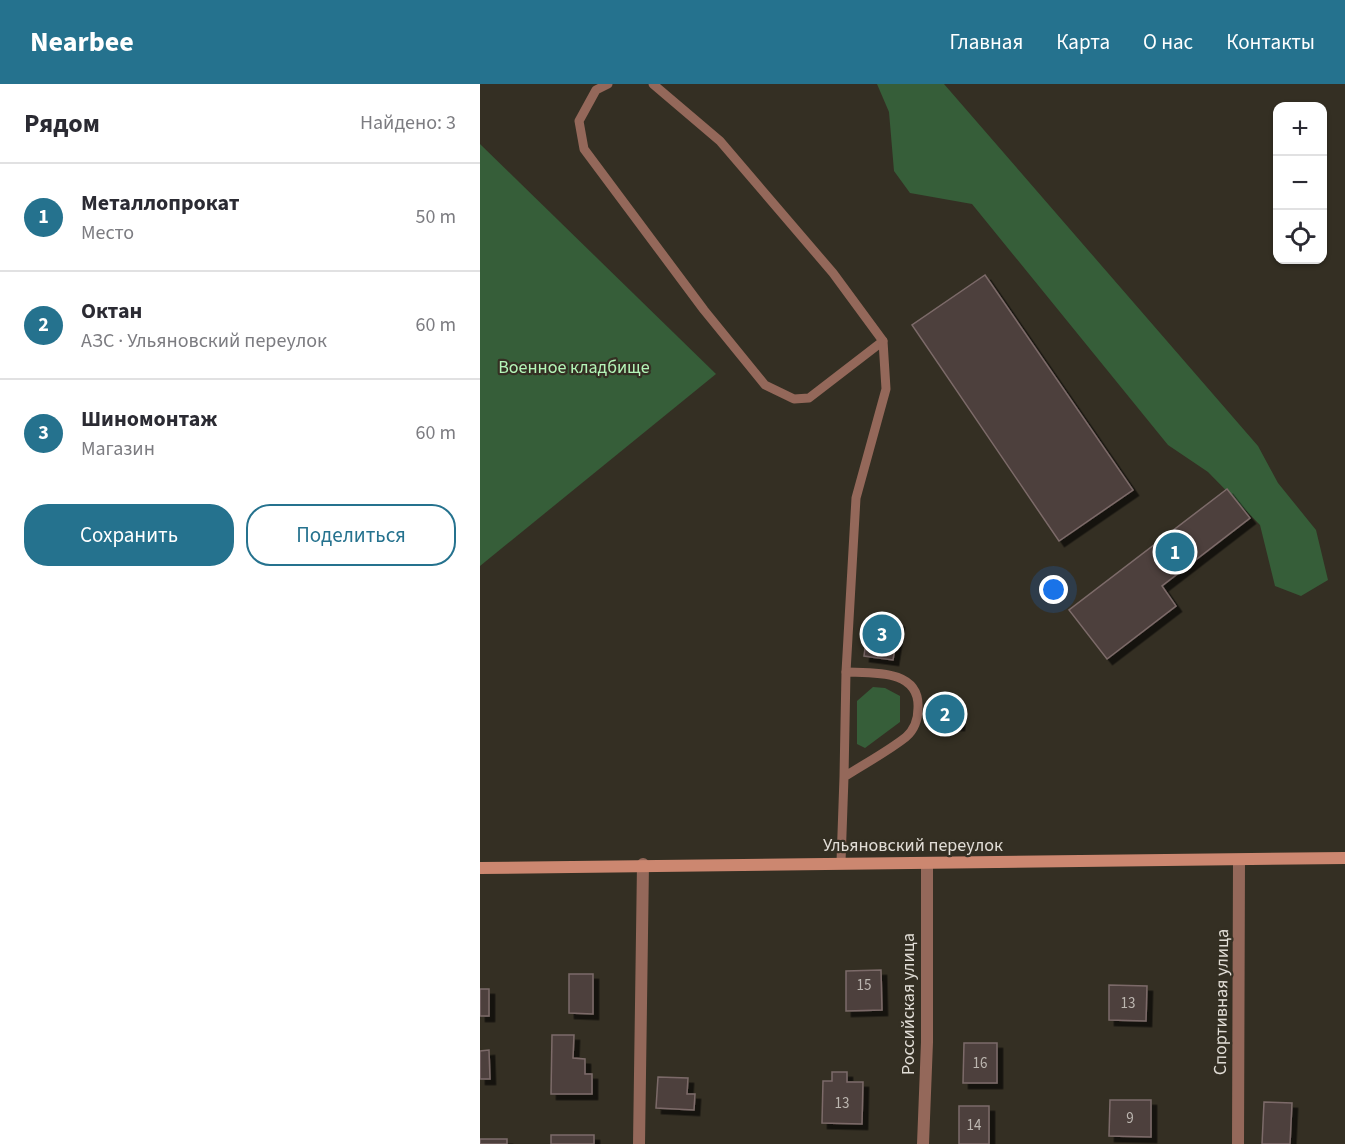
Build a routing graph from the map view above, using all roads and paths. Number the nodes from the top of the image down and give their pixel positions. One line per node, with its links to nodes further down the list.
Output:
1 (608, 84): 3 (lane)
2 (653, 84): 3 (lane)
3 (883, 341): 4 (lane)
4 (846, 672): 5 (lane); 5 (lane)
5 (844, 777): 8 (lane)
6 (1345, 858): 7 (main road, Ульяновский переулок)
7 (1239, 861): 10 (main road, Ульяновский переулок); 14 (street, Спортивная улица)
8 (841, 862): 9 (main road, Ульяновский переулок); 10 (main road, Ульяновский переулок)
9 (643, 864): 11 (main road, Ульяновский переулок); 12 (street)
10 (927, 864): 13 (street, Российская улица)
11 (480, 868)
12 (639, 1144)
13 (923, 1144)
14 (1238, 1144)

